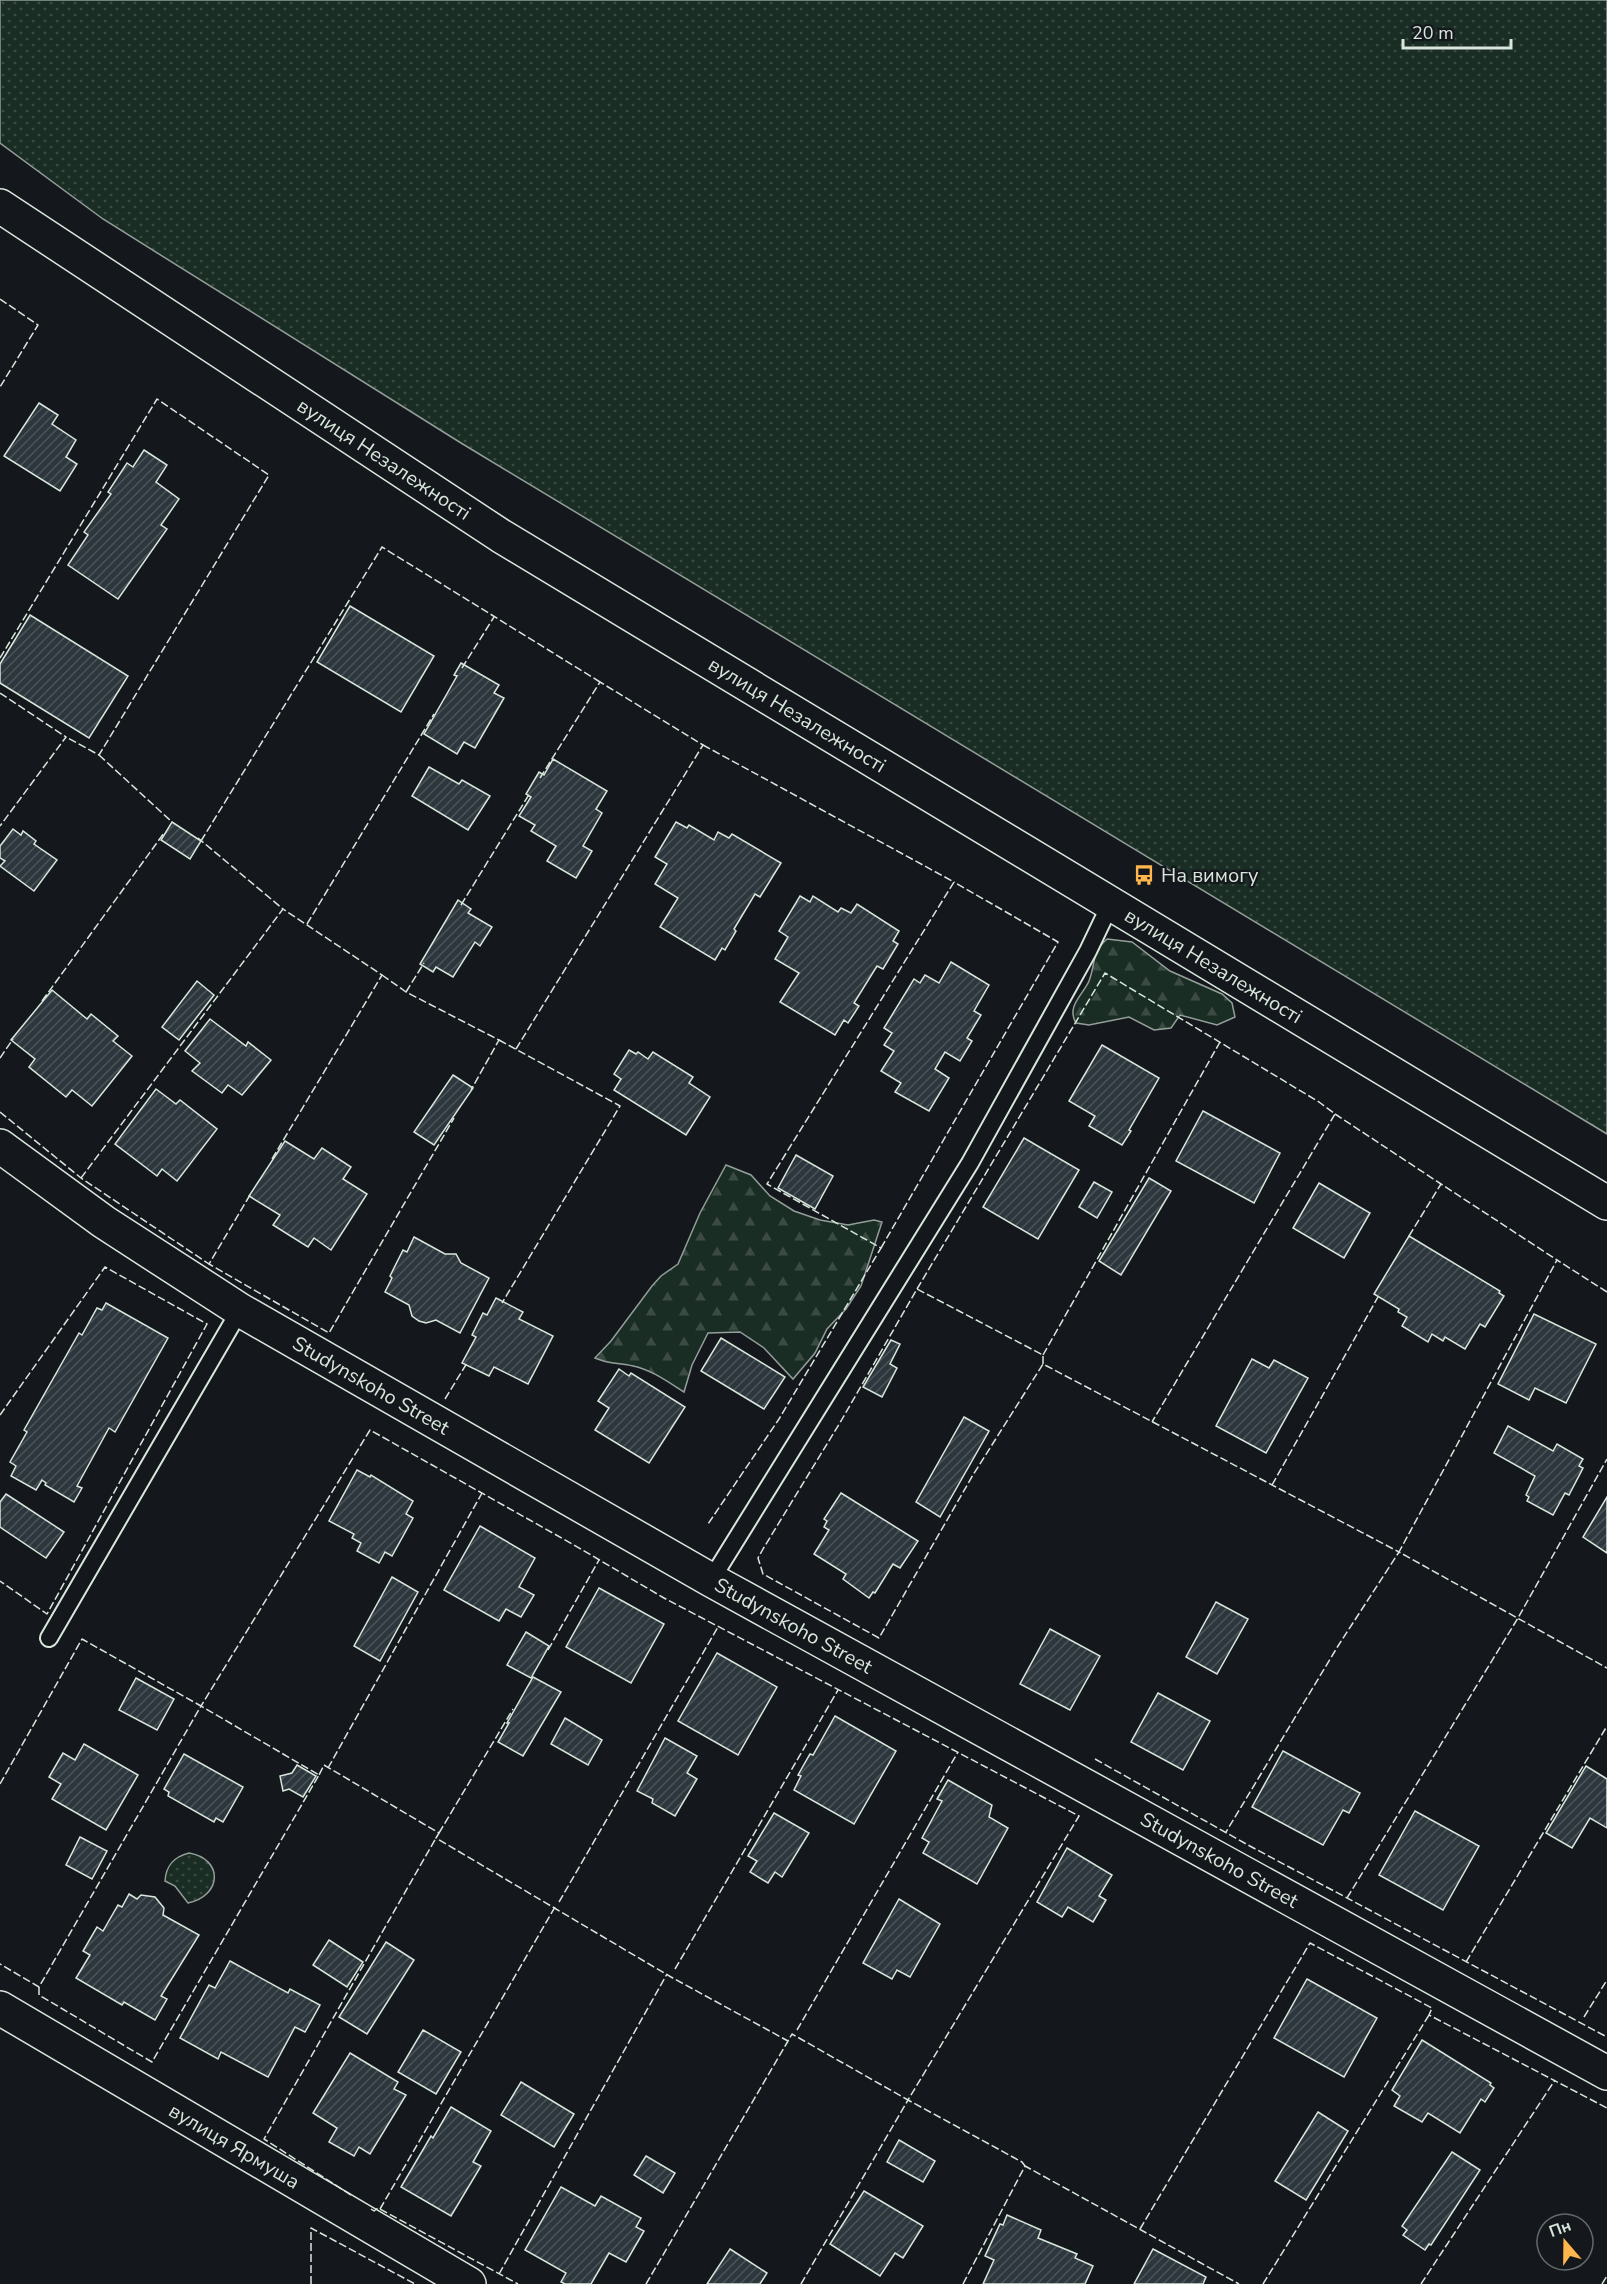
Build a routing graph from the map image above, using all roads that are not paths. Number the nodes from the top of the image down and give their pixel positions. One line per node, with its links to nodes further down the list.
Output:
1 (0, 207): 2 (street, вулиця Незалежності)
2 (1111, 903): 4 (street, вулиця Незалежності); 6 (lane)
3 (0, 1146): 5 (street, Studynskoho Street)
4 (1607, 1203)
5 (240, 1310): 6 (street, Studynskoho Street); 7 (lane)
6 (711, 1580): 9 (street, Studynskoho Street)
7 (49, 1638)
8 (0, 2008): 10 (street, вулиця Ярмуша)
9 (1607, 2073)
10 (469, 2284)

